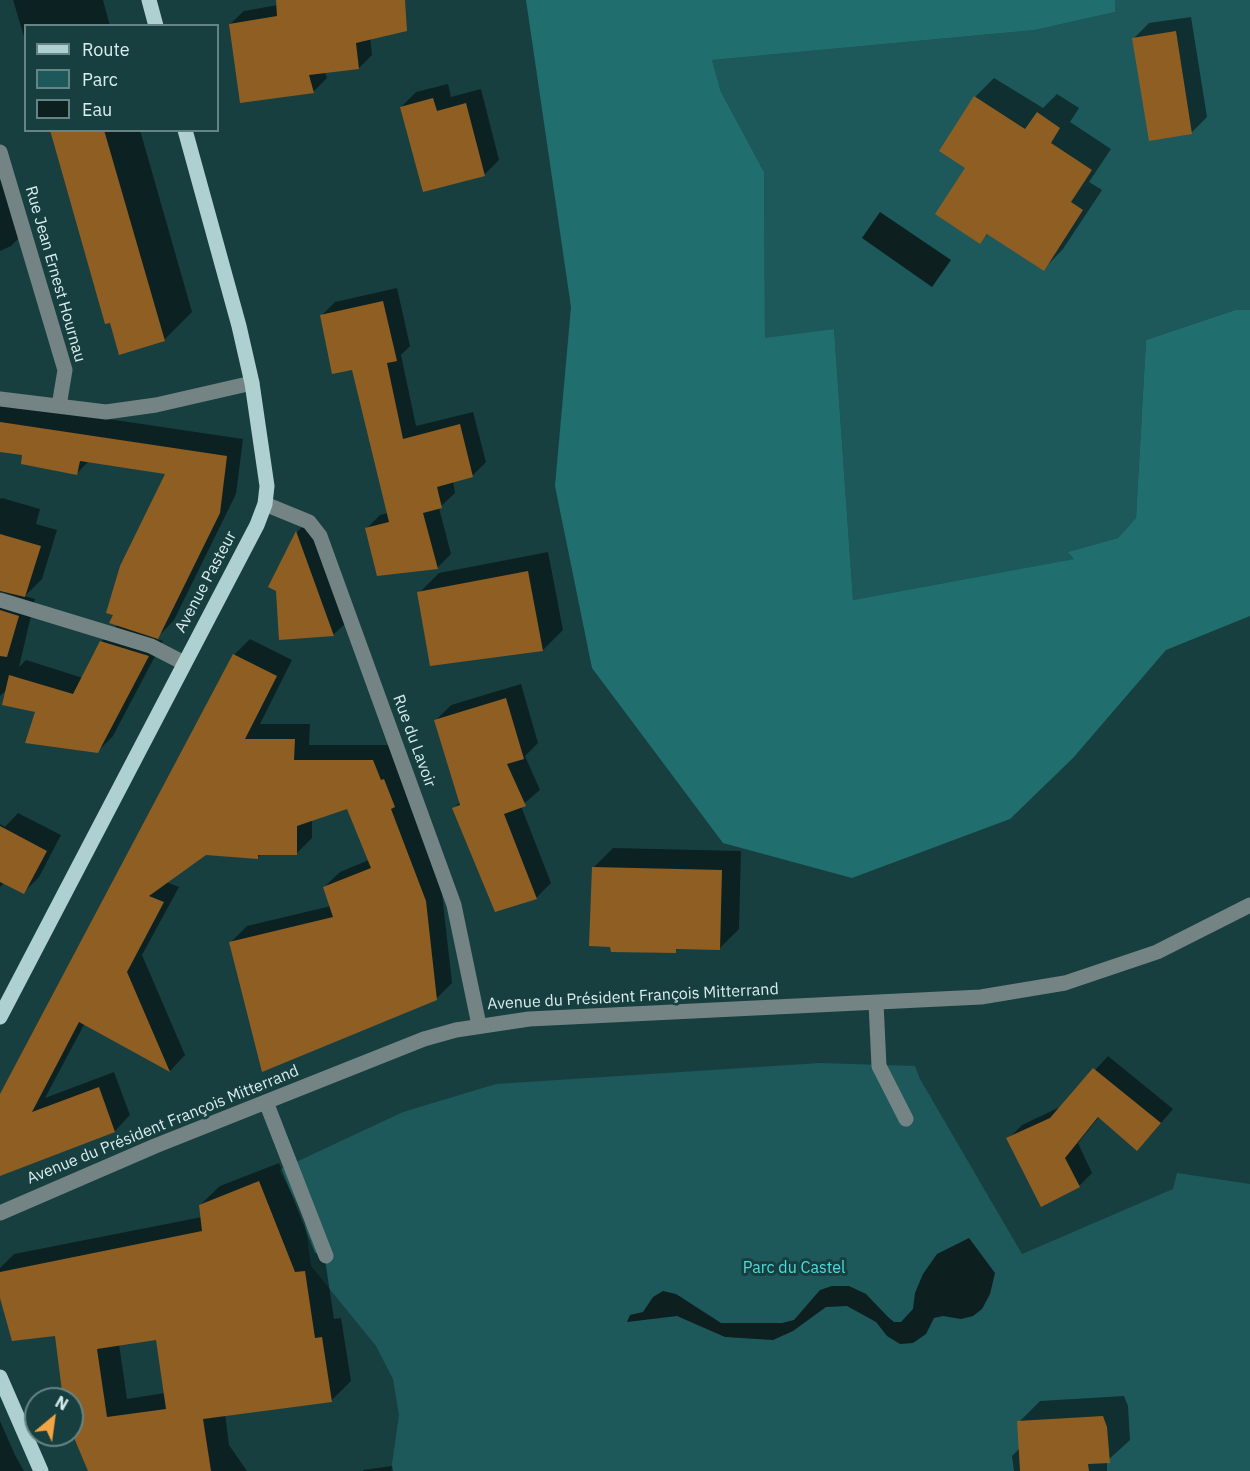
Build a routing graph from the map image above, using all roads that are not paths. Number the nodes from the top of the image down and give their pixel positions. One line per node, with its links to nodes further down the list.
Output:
1 (149, 0): 2 (main road)
2 (155, 24)
3 (186, 132): 5 (main road, Avenue Pasteur)
4 (0, 152): 7 (street, Rue Jean Ernest Hournau)
5 (252, 383): 7 (street); 8 (main road, Avenue Pasteur)
6 (0, 399): 7 (street)
7 (59, 406)
8 (265, 504): 10 (main road, Avenue Pasteur); 14 (street, Rue du Lavoir)
9 (0, 600): 10 (street)
10 (184, 663): 13 (main road, Avenue Pasteur)
11 (1250, 905): 12 (street, Avenue du Président François Mitterrand)
12 (876, 1003): 14 (street, Avenue du Président François Mitterrand); 16 (street)
13 (0, 1017)
14 (479, 1025): 15 (street, Avenue du Président François Mitterrand)
15 (266, 1102): 17 (street, Avenue du Président François Mitterrand); 18 (street)
16 (906, 1119)
17 (0, 1213)
18 (326, 1256)
19 (0, 1377): 20 (main road)
20 (40, 1471)

